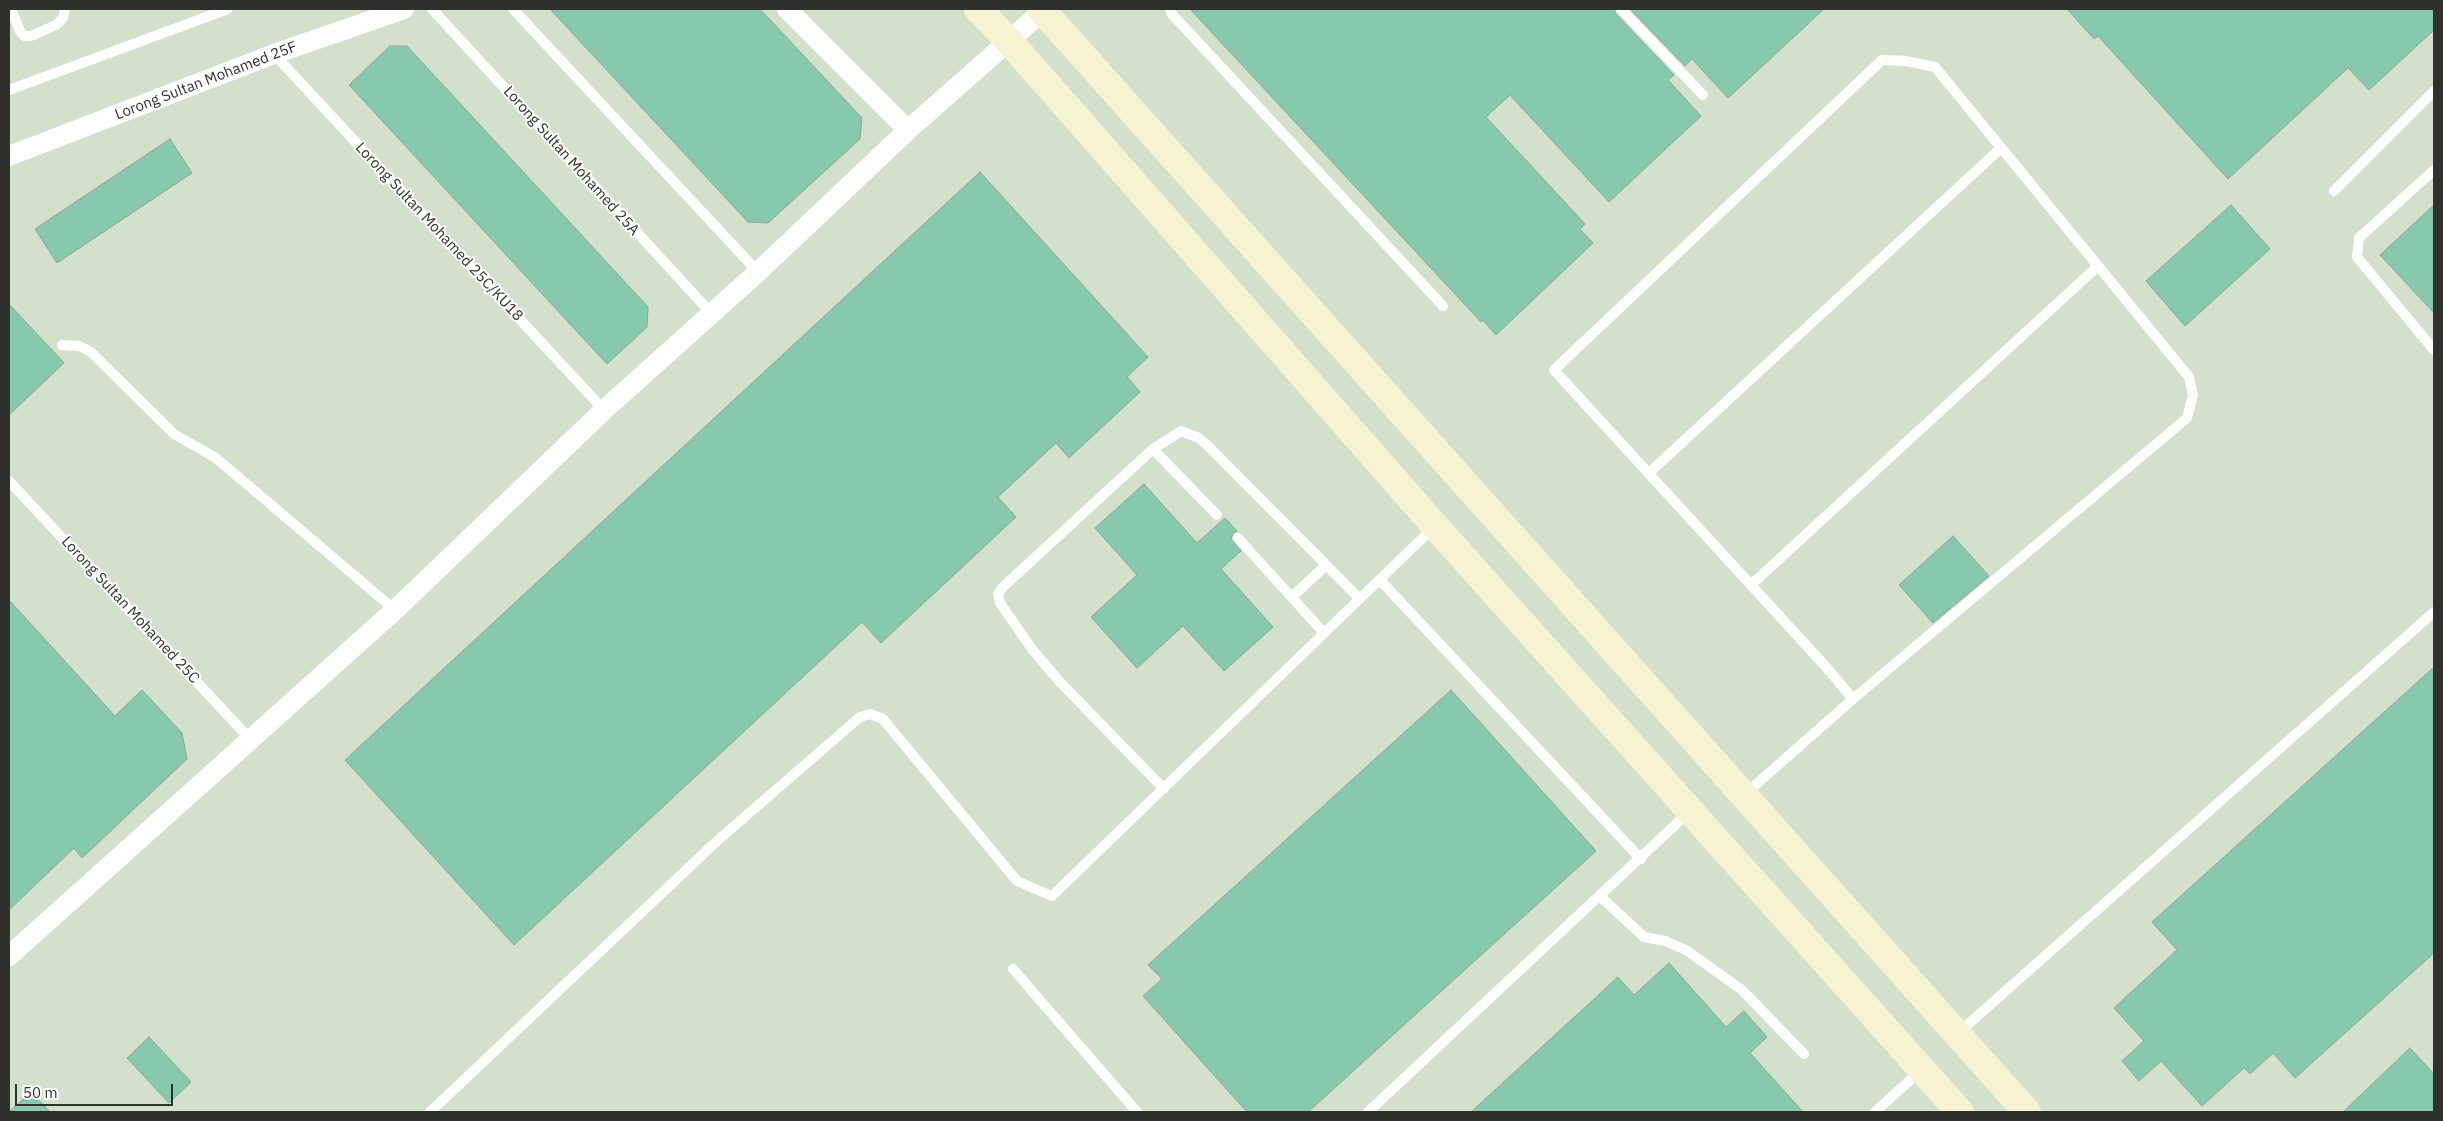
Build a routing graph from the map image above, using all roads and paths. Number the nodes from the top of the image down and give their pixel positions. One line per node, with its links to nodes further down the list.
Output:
1 (11, 9): 2 (lane)
2 (65, 9)
3 (228, 9): 14 (lane)
4 (404, 9): 13 (street, Lorong Sultan Mohamed 25F)
5 (432, 9): 25 (lane, Lorong Sultan Mohamed 25A)
6 (513, 9): 23 (lane)
7 (787, 9): 17 (street)
8 (978, 9): 12 (street)
9 (1043, 9): 12 (street); 46 (street)
10 (1170, 9): 24 (lane)
11 (1621, 9): 16 (lane)
12 (1009, 41): 17 (street); 33 (street)
13 (274, 54): 19 (street, Lorong Sultan Mohamed 25F); 28 (lane, Lorong Sultan Mohamed 25C/KU18)
14 (9, 90)
15 (2434, 91): 21 (lane)
16 (1703, 95)
17 (908, 130): 23 (street)
18 (2001, 148): 22 (lane); 30 (lane); 30 (lane)
19 (9, 156)
20 (2434, 170): 27 (lane)
21 (2334, 191)
22 (2098, 266): 37 (lane); 43 (lane)
23 (758, 272): 25 (street)
24 (1443, 306)
25 (711, 314): 28 (street)
26 (62, 345): 40 (lane)
27 (2434, 350)
28 (604, 410): 40 (street)
29 (1153, 449): 32 (lane); 35 (lane); 45 (lane)
30 (1649, 474): 37 (lane)
31 (9, 481): 44 (lane, Lorong Sultan Mohamed 25C)
32 (1217, 515)
33 (1435, 526): 36 (lane); 47 (street)
34 (1238, 538): 38 (lane)
35 (1326, 565): 38 (lane); 39 (lane)
36 (1380, 580): 39 (lane); 48 (lane)
37 (1751, 585): 43 (lane)
38 (1292, 597): 42 (lane)
39 (1360, 599): 42 (lane)
40 (395, 610): 44 (street)
41 (2434, 612): 52 (lane)
42 (1324, 633): 45 (lane)
43 (1852, 699): 46 (lane)
44 (251, 740): 50 (street)
45 (1164, 789): 55 (lane)
46 (1743, 796): 52 (street)
47 (1690, 812): 48 (lane); 54 (street)
48 (1641, 859): 49 (lane)
49 (1601, 897): 53 (lane); 57 (lane)
50 (9, 956)
51 (1013, 969): 56 (lane)
52 (1956, 1034): 60 (street)
53 (1804, 1054)
54 (1921, 1070): 58 (lane); 59 (street)
55 (430, 1112)
56 (1137, 1112)
57 (1368, 1112)
58 (1875, 1112)
59 (1960, 1112)
60 (2026, 1112)

